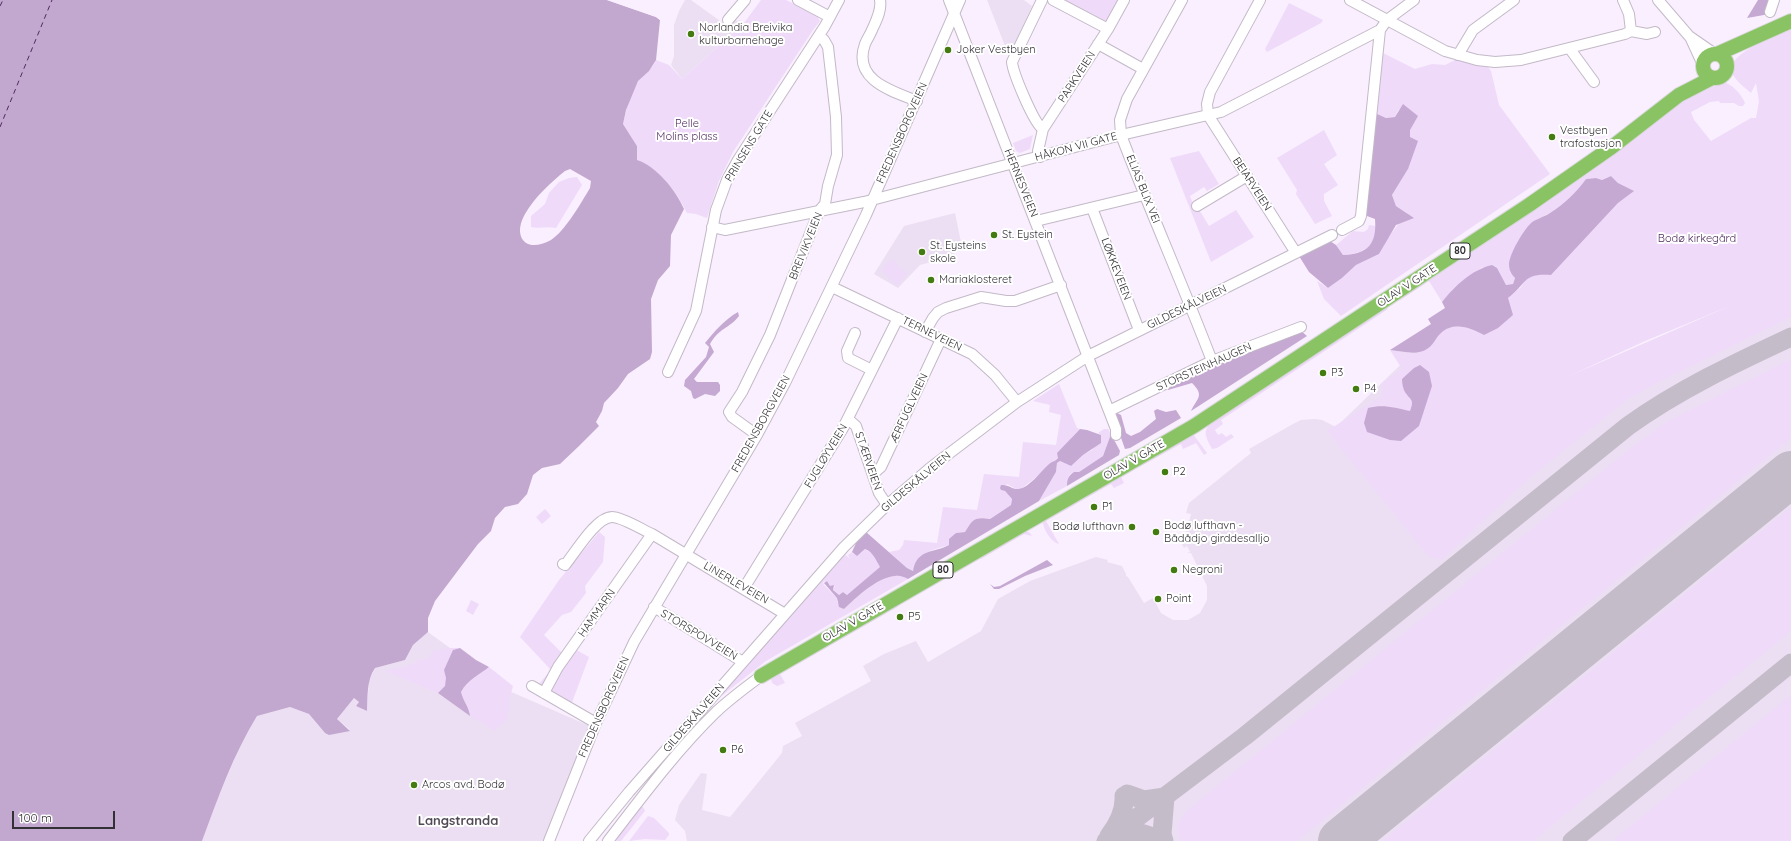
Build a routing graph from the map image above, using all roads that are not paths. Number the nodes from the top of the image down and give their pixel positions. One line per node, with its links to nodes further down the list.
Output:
1 (745, 0): 21 (street)
2 (798, 0): 20 (street)
3 (839, 0): 20 (street, PRINSENS GATE)
4 (880, 0): 37 (street)
5 (949, 0): 18 (street, HERNESVEIEN)
6 (960, 0): 18 (street, FREDENSBORGVEIEN)
7 (1042, 0): 39 (street)
8 (1053, 0): 24 (street)
9 (1123, 0): 24 (street, PARKVEIEN)
10 (1182, 0): 34 (street, ELIAS BLIX VEI)
11 (1260, 0): 38 (street)
12 (1350, 0): 22 (street)
13 (1414, 0): 22 (street, HÅKON VII GATE)
14 (1514, 0): 32 (street)
15 (1623, 0): 26 (street)
16 (1658, 0): 29 (street)
17 (1774, 0): 19 (street)
18 (954, 12): 37 (street, FREDENSBORGVEIEN); 42 (street, HERNESVEIEN)
19 (1770, 12)
20 (830, 17): 28 (street, PRINSENS GATE)
21 (728, 20)
22 (1387, 20): 25 (street, HÅKON VII GATE); 32 (street)
23 (1791, 21): 33 (highway, OLAV V GATE / 80)
24 (1108, 29): 30 (street, PARKVEIEN)
25 (1380, 30): 38 (street, HÅKON VII GATE); 51 (street)
26 (1630, 30): 27 (street); 31 (street)
27 (1655, 32)
28 (819, 36): 48 (street, BREIVIKVEIEN); 50 (street, PRINSENS GATE)
29 (1689, 36): 33 (street); 35 (street)
30 (1098, 44): 34 (street); 39 (street, PARKVEIEN)
31 (1570, 49): 32 (street); 36 (street)
32 (1458, 55)
33 (1720, 57): 35 (highway, OLAV V GATE / 80); 35 (highway, OLAV V GATE / 80)
34 (1143, 69): 40 (street, ELIAS BLIX VEI)
35 (1706, 71): 81 (highway, OLAV V GATE / 80)
36 (1594, 82)
37 (917, 101): 45 (street, FREDENSBORGVEIEN)
38 (1208, 115): 40 (street, HÅKON VII GATE); 43 (street, BEIARVEIEN)
39 (1043, 129): 41 (street, PARKVEIEN)
40 (1121, 135): 41 (street, HÅKON VII GATE); 44 (street, ELIAS BLIX VEI)
41 (1040, 157): 42 (street, HÅKON VII GATE)
42 (1013, 164): 45 (street, HÅKON VII GATE); 49 (street, HERNESVEIEN)
43 (1247, 176): 46 (street); 53 (street, BEIARVEIEN)
44 (1144, 195): 47 (street); 56 (street, ELIAS BLIX VEI)
45 (872, 199): 48 (street, HÅKON VII GATE); 55 (street, FREDENSBORGVEIEN)
46 (1197, 206)
47 (1092, 208): 49 (street); 59 (street, LØKKEVEIEN)
48 (820, 211): 50 (street, HÅKON VII GATE); 70 (street, BREIVIKVEIEN)
49 (1036, 221): 54 (street, HERNESVEIEN)
50 (712, 227): 66 (street, PRINSENS GATE)
51 (1342, 230)
52 (1332, 235): 53 (street, GILDESKÅLVEIEN)
53 (1296, 253): 56 (street, GILDESKÅLVEIEN)
54 (1061, 285): 60 (street); 63 (street, HERNESVEIEN)
55 (832, 287): 57 (street, TERNEVEIEN); 70 (street, FREDENSBORGVEIEN)
56 (1190, 305): 59 (street, GILDESKÅLVEIEN); 64 (street, ELIAS BLIX VEI)
57 (898, 318): 60 (street, TERNEVEIEN); 65 (street, FUGLØYVEIEN)
58 (1301, 327): 64 (street, STORSTEINHAUGEN)
59 (1139, 330): 63 (street, GILDESKÅLVEIEN)
60 (925, 332): 62 (street, TERNEVEIEN)
61 (855, 333): 65 (street)
62 (941, 339): 67 (street, TERNEVEIEN); 72 (street, ÆRFUGLVEIEN)
63 (1088, 356): 67 (street, GILDESKÅLVEIEN); 68 (street, HERNESVEIEN)
64 (1212, 361): 68 (street, STORSTEINHAUGEN)
65 (872, 370): 69 (street, FUGLØYVEIEN)
66 (668, 372)
67 (1017, 402): 73 (street, GILDESKÅLVEIEN)
68 (1109, 411): 71 (street, HERNESVEIEN)
69 (848, 419): 72 (street, STÆRVEIEN); 77 (street, FUGLØYVEIEN)
70 (757, 435): 75 (street, FREDENSBORGVEIEN)
71 (1116, 435)
72 (873, 474): 73 (street, STÆRVEIEN)
73 (887, 505): 79 (street, GILDESKÅLVEIEN)
74 (652, 534): 75 (street); 76 (street); 83 (street, HAMMARN)
75 (686, 554): 77 (street, LINERLEVEIEN); 78 (street, FREDENSBORGVEIEN)
76 (563, 564)
77 (744, 588): 79 (street, LINERLEVEIEN)
78 (654, 608): 80 (street, STORSPOVVEIEN); 84 (street, FREDENSBORGVEIEN)
79 (785, 614): 80 (street, GILDESKÅLVEIEN)
80 (743, 662): 86 (street, GILDESKÅLVEIEN)
81 (761, 676): 87 (street, OLAV V GATE)
82 (532, 686): 83 (street)
83 (544, 693): 84 (street)
84 (596, 723): 85 (street, FREDENSBORGVEIEN)
85 (549, 841)
86 (589, 841)
87 (608, 841)

